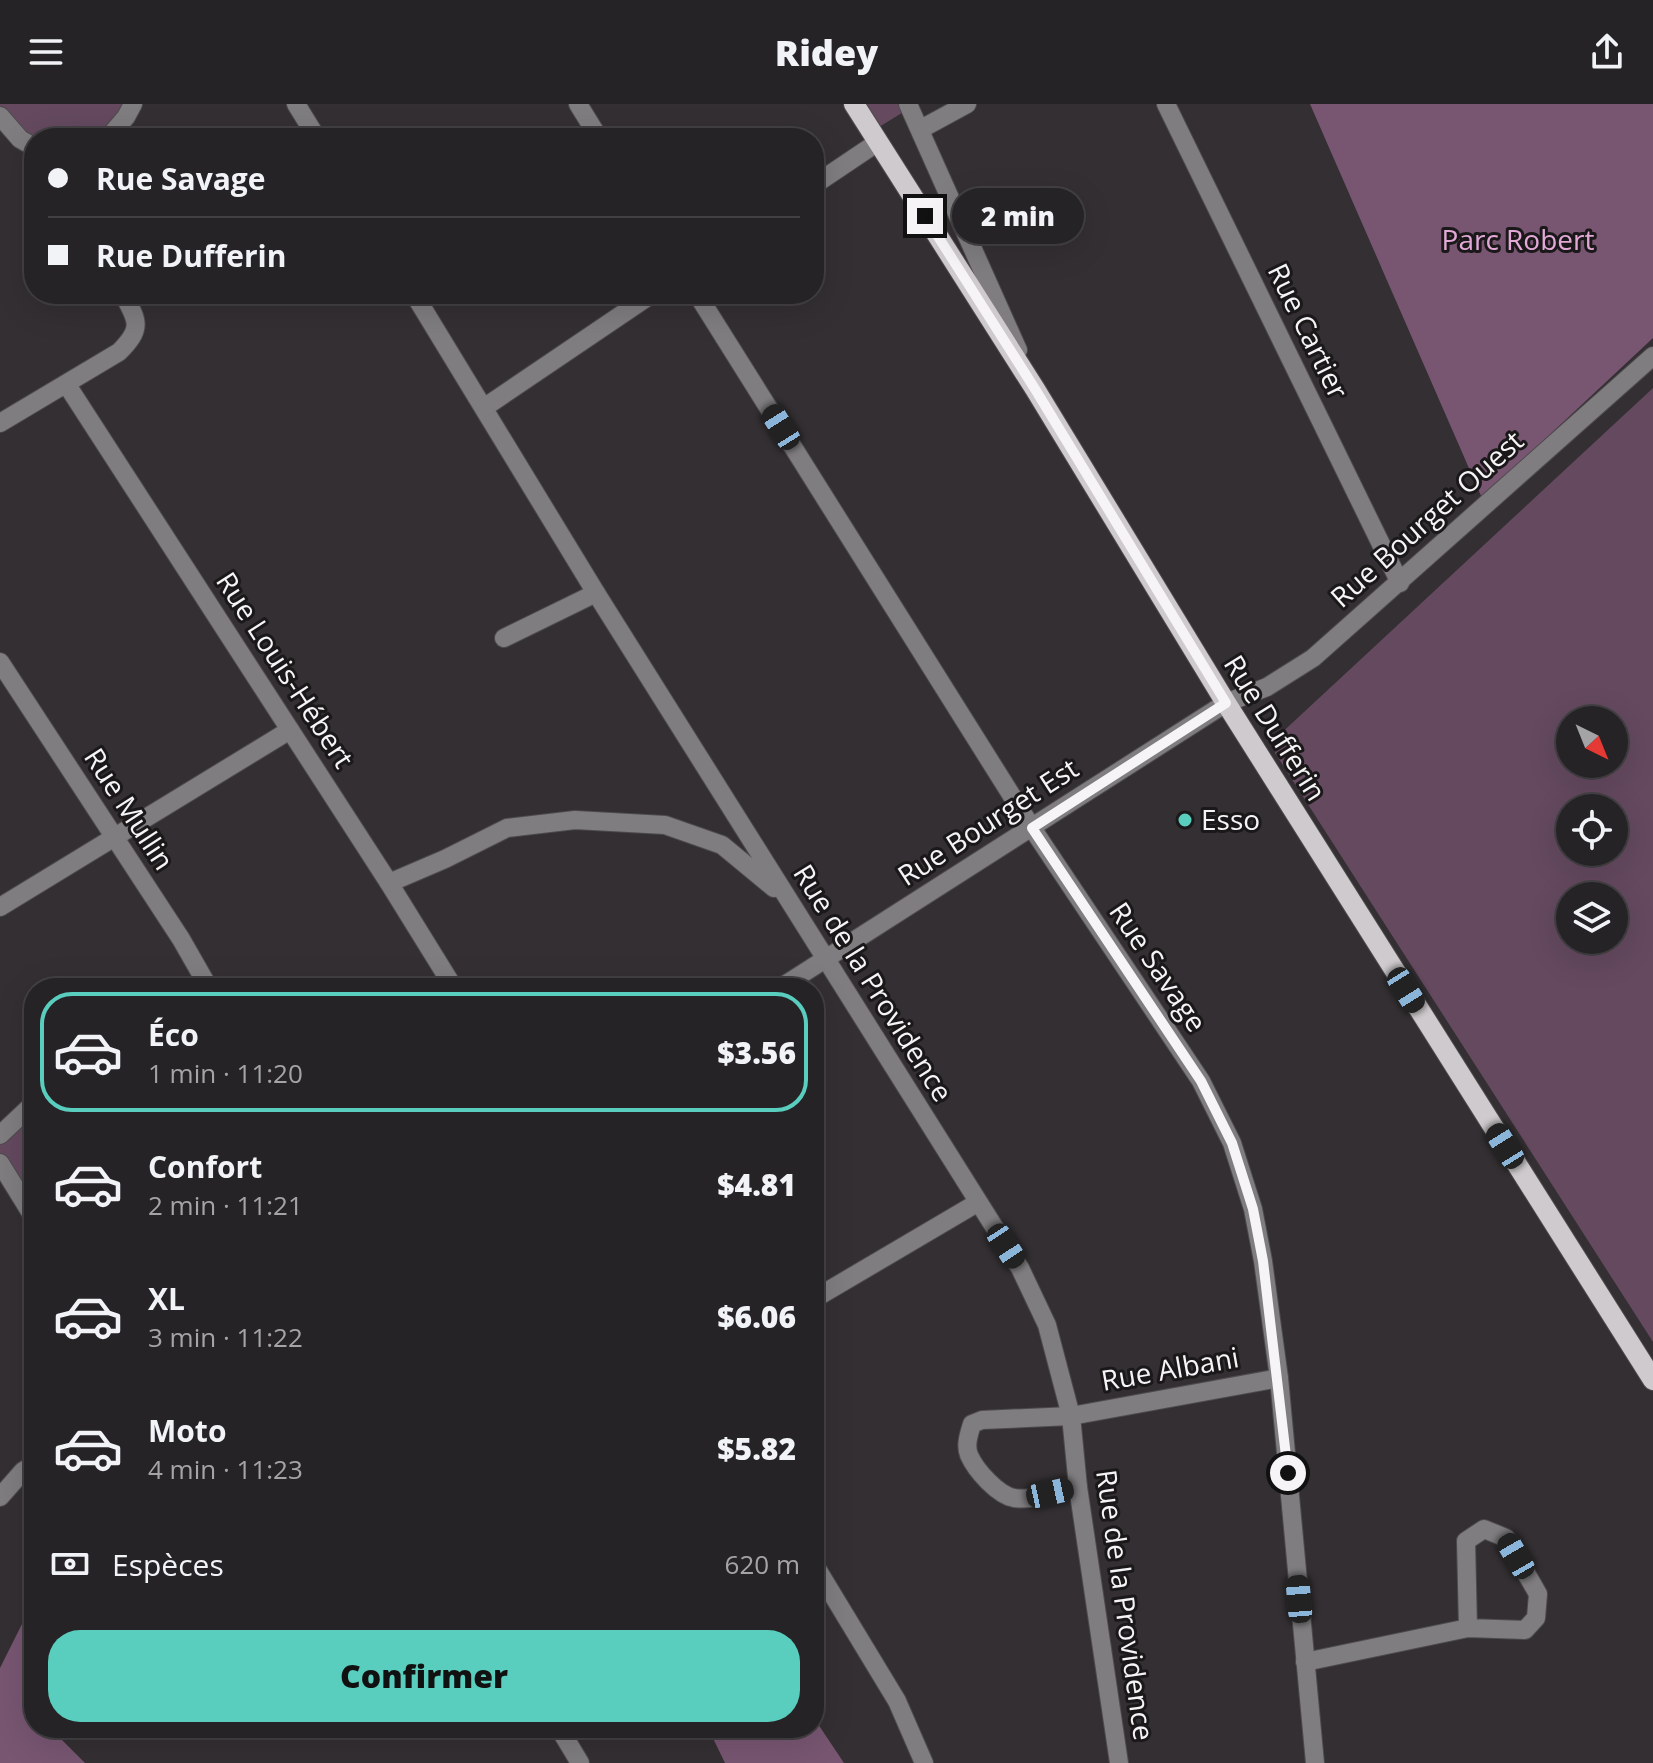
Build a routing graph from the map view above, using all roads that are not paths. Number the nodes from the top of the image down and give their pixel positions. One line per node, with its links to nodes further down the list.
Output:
1 (133, 104): 9 (street)
2 (296, 104): 10 (street)
3 (578, 104): 11 (street)
4 (854, 104): 14 (main road, Rue Dufferin)
5 (908, 104): 12 (street)
6 (967, 104): 12 (street)
7 (1166, 104): 25 (street, Rue Cartier)
8 (3, 126): 13 (street)
9 (117, 128)
10 (311, 128)
11 (593, 128)
12 (921, 129): 22 (street)
13 (24, 140)
14 (878, 142): 15 (street); 22 (main road, Rue Dufferin)
15 (824, 178)
16 (129, 304): 21 (street)
17 (420, 304): 23 (street, Rue de la Providence)
18 (637, 304): 23 (street)
19 (703, 304): 31 (street, Rue Savage)
20 (1653, 356): 25 (street, Rue Bourget Ouest)
21 (67, 385): 24 (street); 30 (street, Rue Louis-Hébert)
22 (1035, 389): 29 (main road, Rue Dufferin)
23 (485, 407): 26 (street, Rue de la Providence)
24 (0, 423)
25 (1400, 583): 29 (street, Rue Bourget Ouest)
26 (596, 593): 27 (street); 34 (street, Rue de la Providence)
27 (504, 638)
28 (0, 662): 32 (street, Rue Mullin)
29 (1226, 703): 31 (street, Rue Bourget Est); 47 (main road, Rue Dufferin)
30 (290, 730): 32 (street); 33 (street, Rue Louis-Hébert)
31 (1032, 828): 36 (street, Rue Bourget Est); 46 (street, Rue Savage)
32 (112, 837): 35 (street); 37 (street, Rue Mullin)
33 (389, 883): 34 (street); 38 (street, Rue Louis-Hébert)
34 (786, 897): 36 (street, Rue de la Providence)
35 (0, 907)
36 (826, 959): 39 (street, Rue Bourget Est); 44 (street, Rue de la Providence)
37 (203, 978)
38 (448, 978)
39 (796, 978)
40 (24, 1112): 41 (street)
41 (0, 1135)
42 (0, 1163): 43 (street)
43 (24, 1202)
44 (977, 1203): 45 (street); 48 (street, Rue de la Providence)
45 (824, 1293)
46 (1279, 1378): 48 (street, Rue Albani); 54 (street, Rue Savage)
47 (1653, 1380)
48 (1071, 1416): 50 (street, Rue de la Providence); 50 (street, Rue Albani)
49 (24, 1470): 51 (street)
50 (1078, 1487): 58 (street, Rue de la Providence)
51 (0, 1497)
52 (824, 1581): 57 (street)
53 (1468, 1628): 53 (street); 54 (street)
54 (1305, 1662): 59 (street, Rue Savage)
55 (565, 1738): 56 (street)
56 (580, 1763)
57 (924, 1763)
58 (1119, 1763)
59 (1315, 1763)

